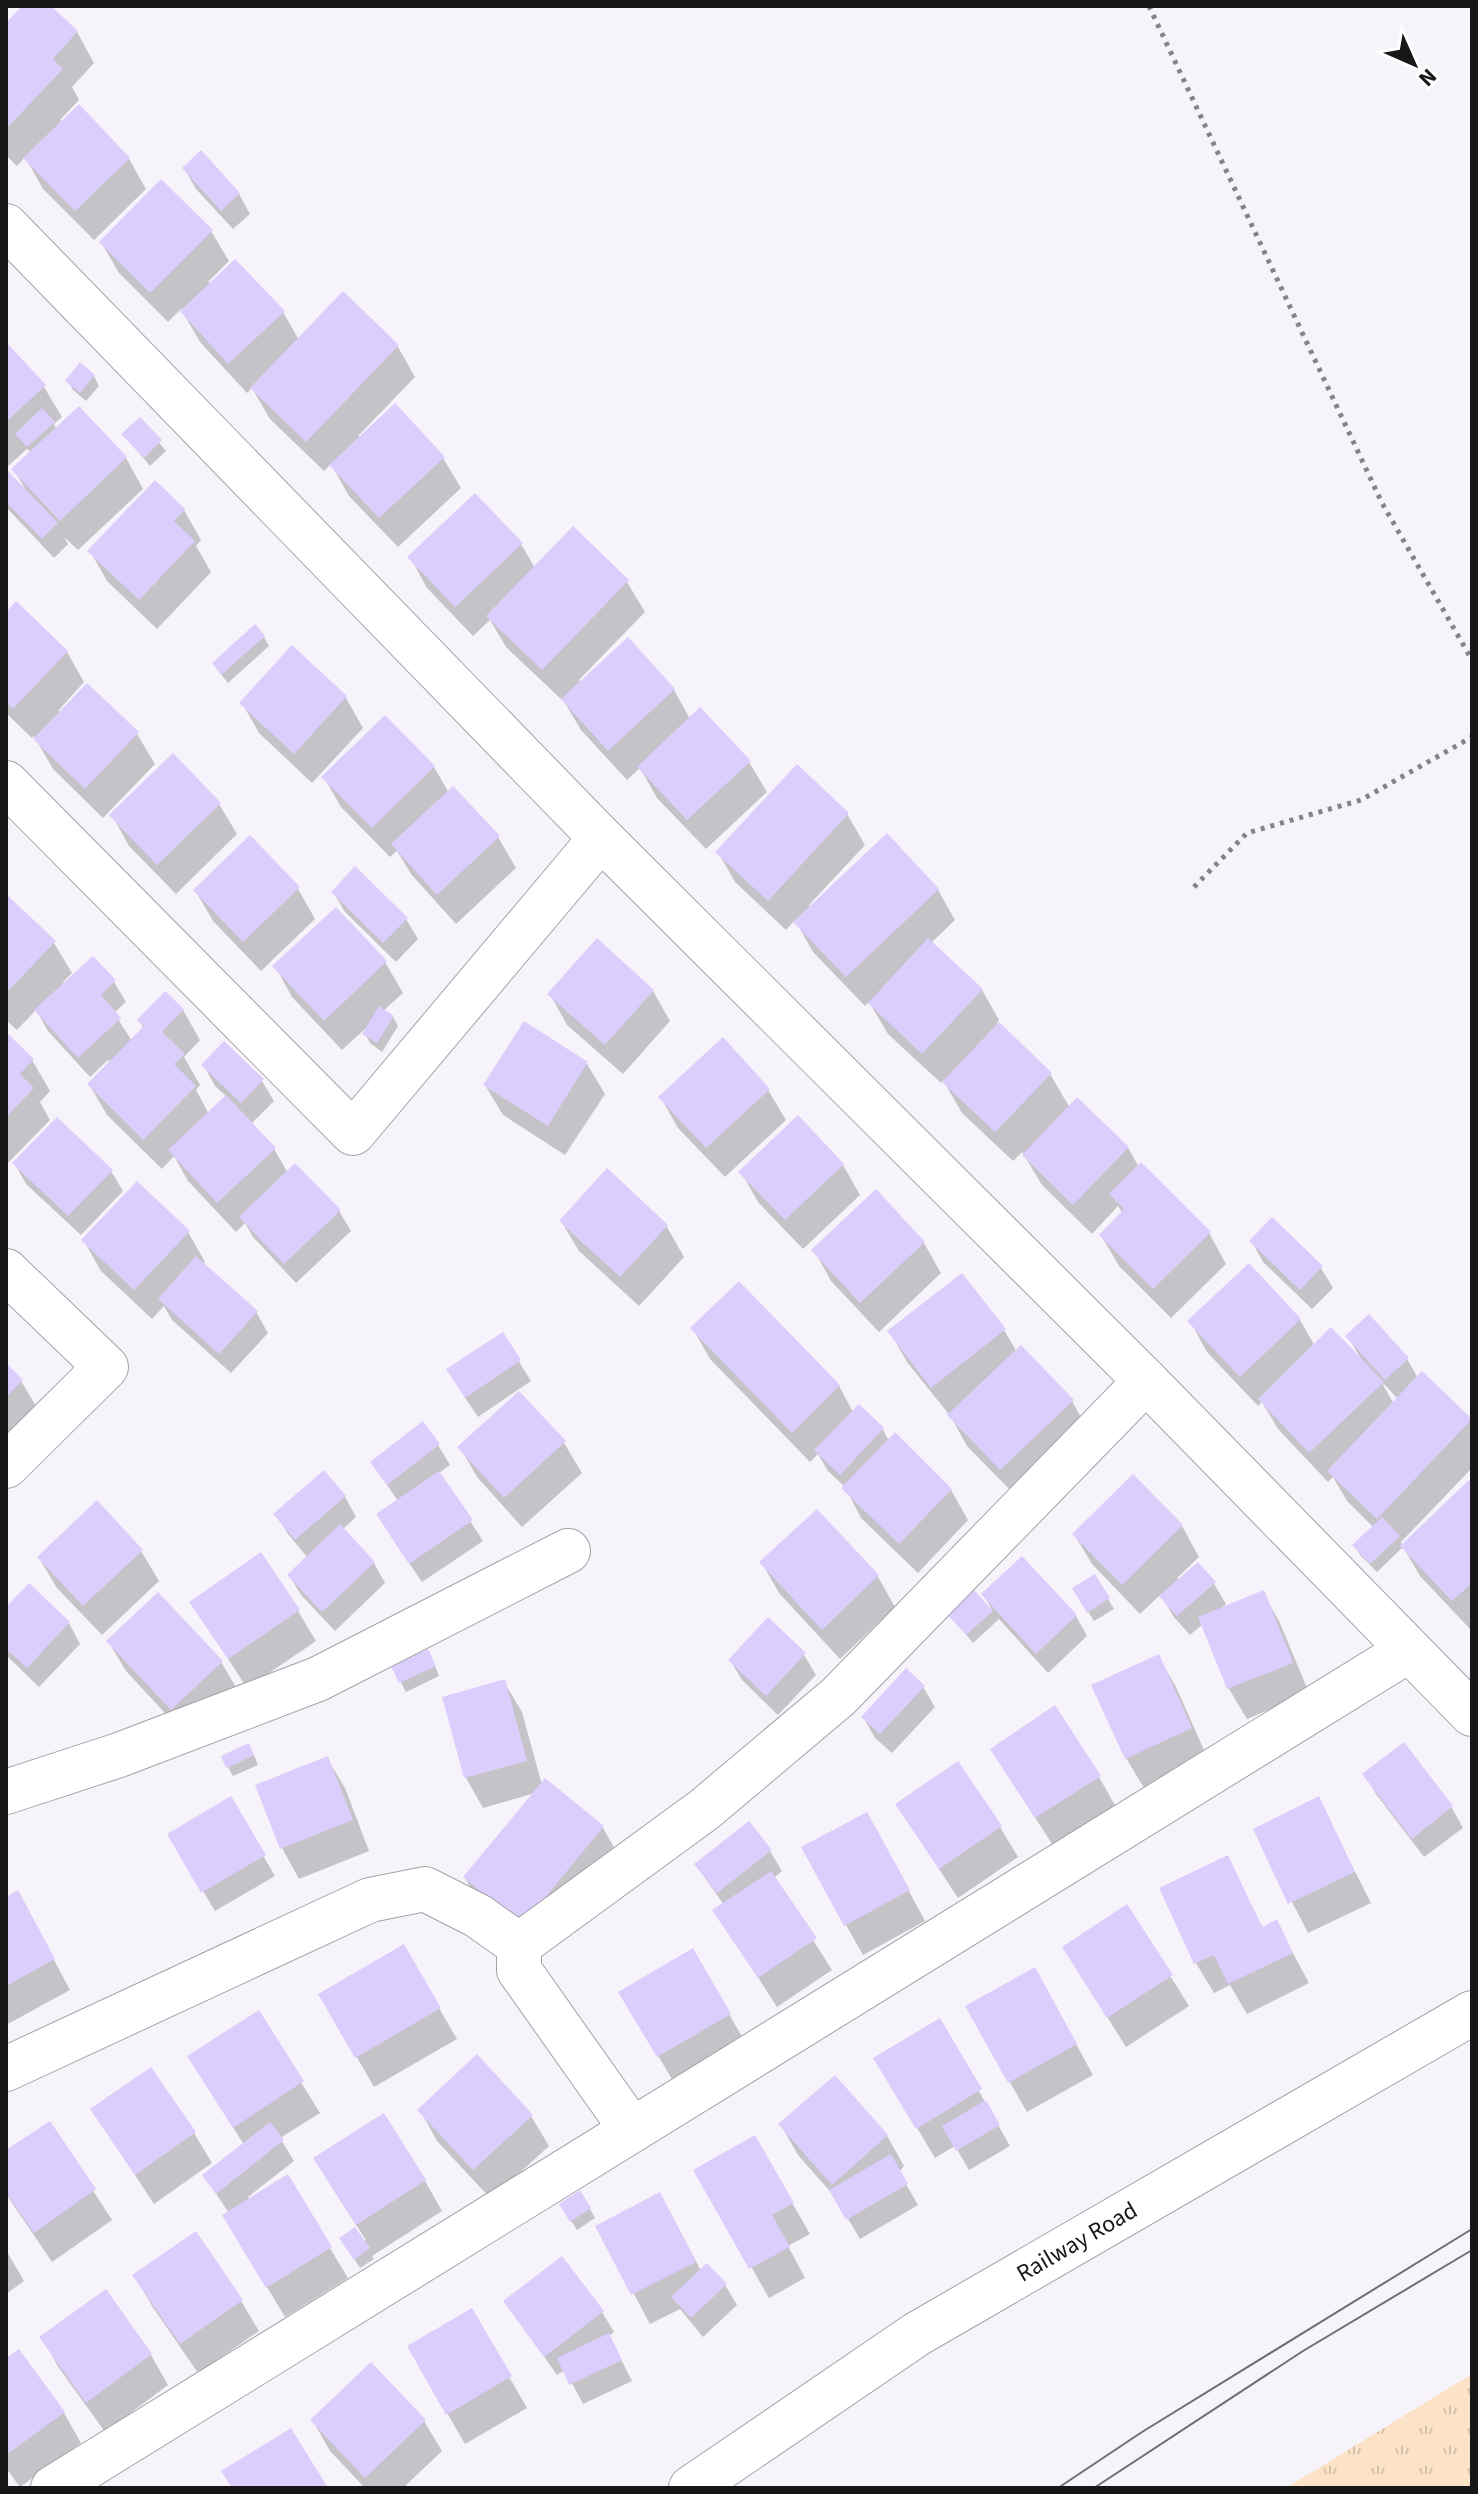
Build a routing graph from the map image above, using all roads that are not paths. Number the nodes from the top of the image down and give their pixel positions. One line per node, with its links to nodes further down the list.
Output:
1 (6, 226): 3 (street)
2 (6, 783): 3 (street)
3 (601, 838): 5 (street)
4 (6, 1271): 6 (street)
5 (1146, 1381): 8 (street); 11 (street)
6 (6, 1466)
7 (568, 1551): 10 (street)
8 (1409, 1650): 9 (street); 14 (street)
9 (1472, 1714)
10 (6, 1792)
11 (519, 1945): 13 (street); 14 (street)
12 (1472, 2013): 16 (street, Railway Road)
13 (6, 2069)
14 (632, 2130): 15 (street)
15 (53, 2488)
16 (691, 2488)

